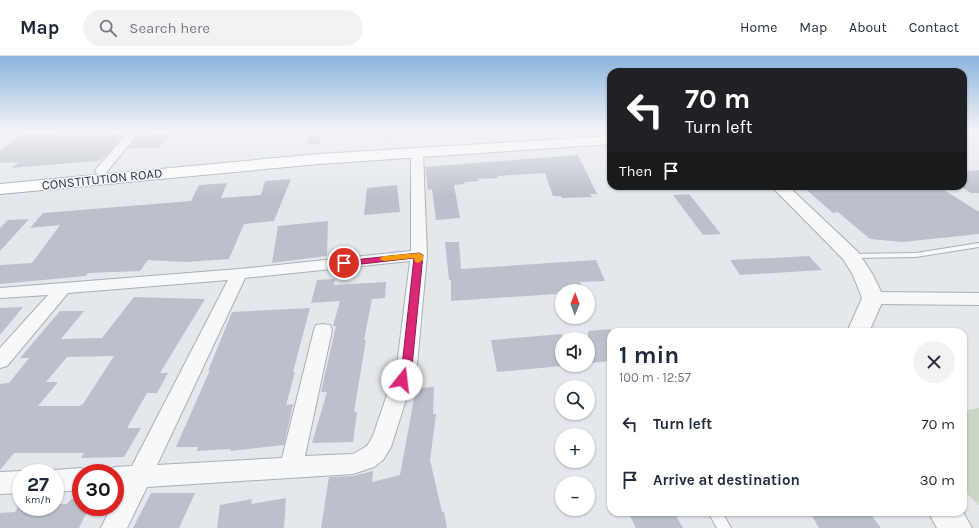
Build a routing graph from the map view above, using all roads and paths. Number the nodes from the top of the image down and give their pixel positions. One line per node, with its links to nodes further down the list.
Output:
1 (116, 153): 5 (street)
2 (312, 153): 5 (main road, CONSTITUTION ROAD)
3 (403, 153): 7 (main road, CONSTITUTION ROAD)
4 (416, 153): 10 (street)
5 (101, 171): 6 (main road, CONSTITUTION ROAD)
6 (0, 182)
7 (0, 189)
8 (783, 190): 11 (street)
9 (979, 245): 11 (lane)
10 (419, 255): 12 (street); 20 (street)
11 (851, 256): 15 (street)
12 (238, 274): 13 (street); 21 (street)
13 (62, 289): 14 (street); 19 (street)
14 (0, 293)
15 (873, 298): 16 (street); 17 (street)
16 (979, 299)
17 (860, 328)
18 (323, 330): 20 (street)
19 (0, 361)
20 (291, 468): 21 (street)
21 (140, 476): 22 (street); 27 (street)
22 (124, 477)
23 (12, 482): 24 (street)
24 (0, 483)
25 (717, 516): 28 (lane)
26 (947, 516): 29 (street)
27 (114, 528)
28 (724, 528)
29 (956, 528)

